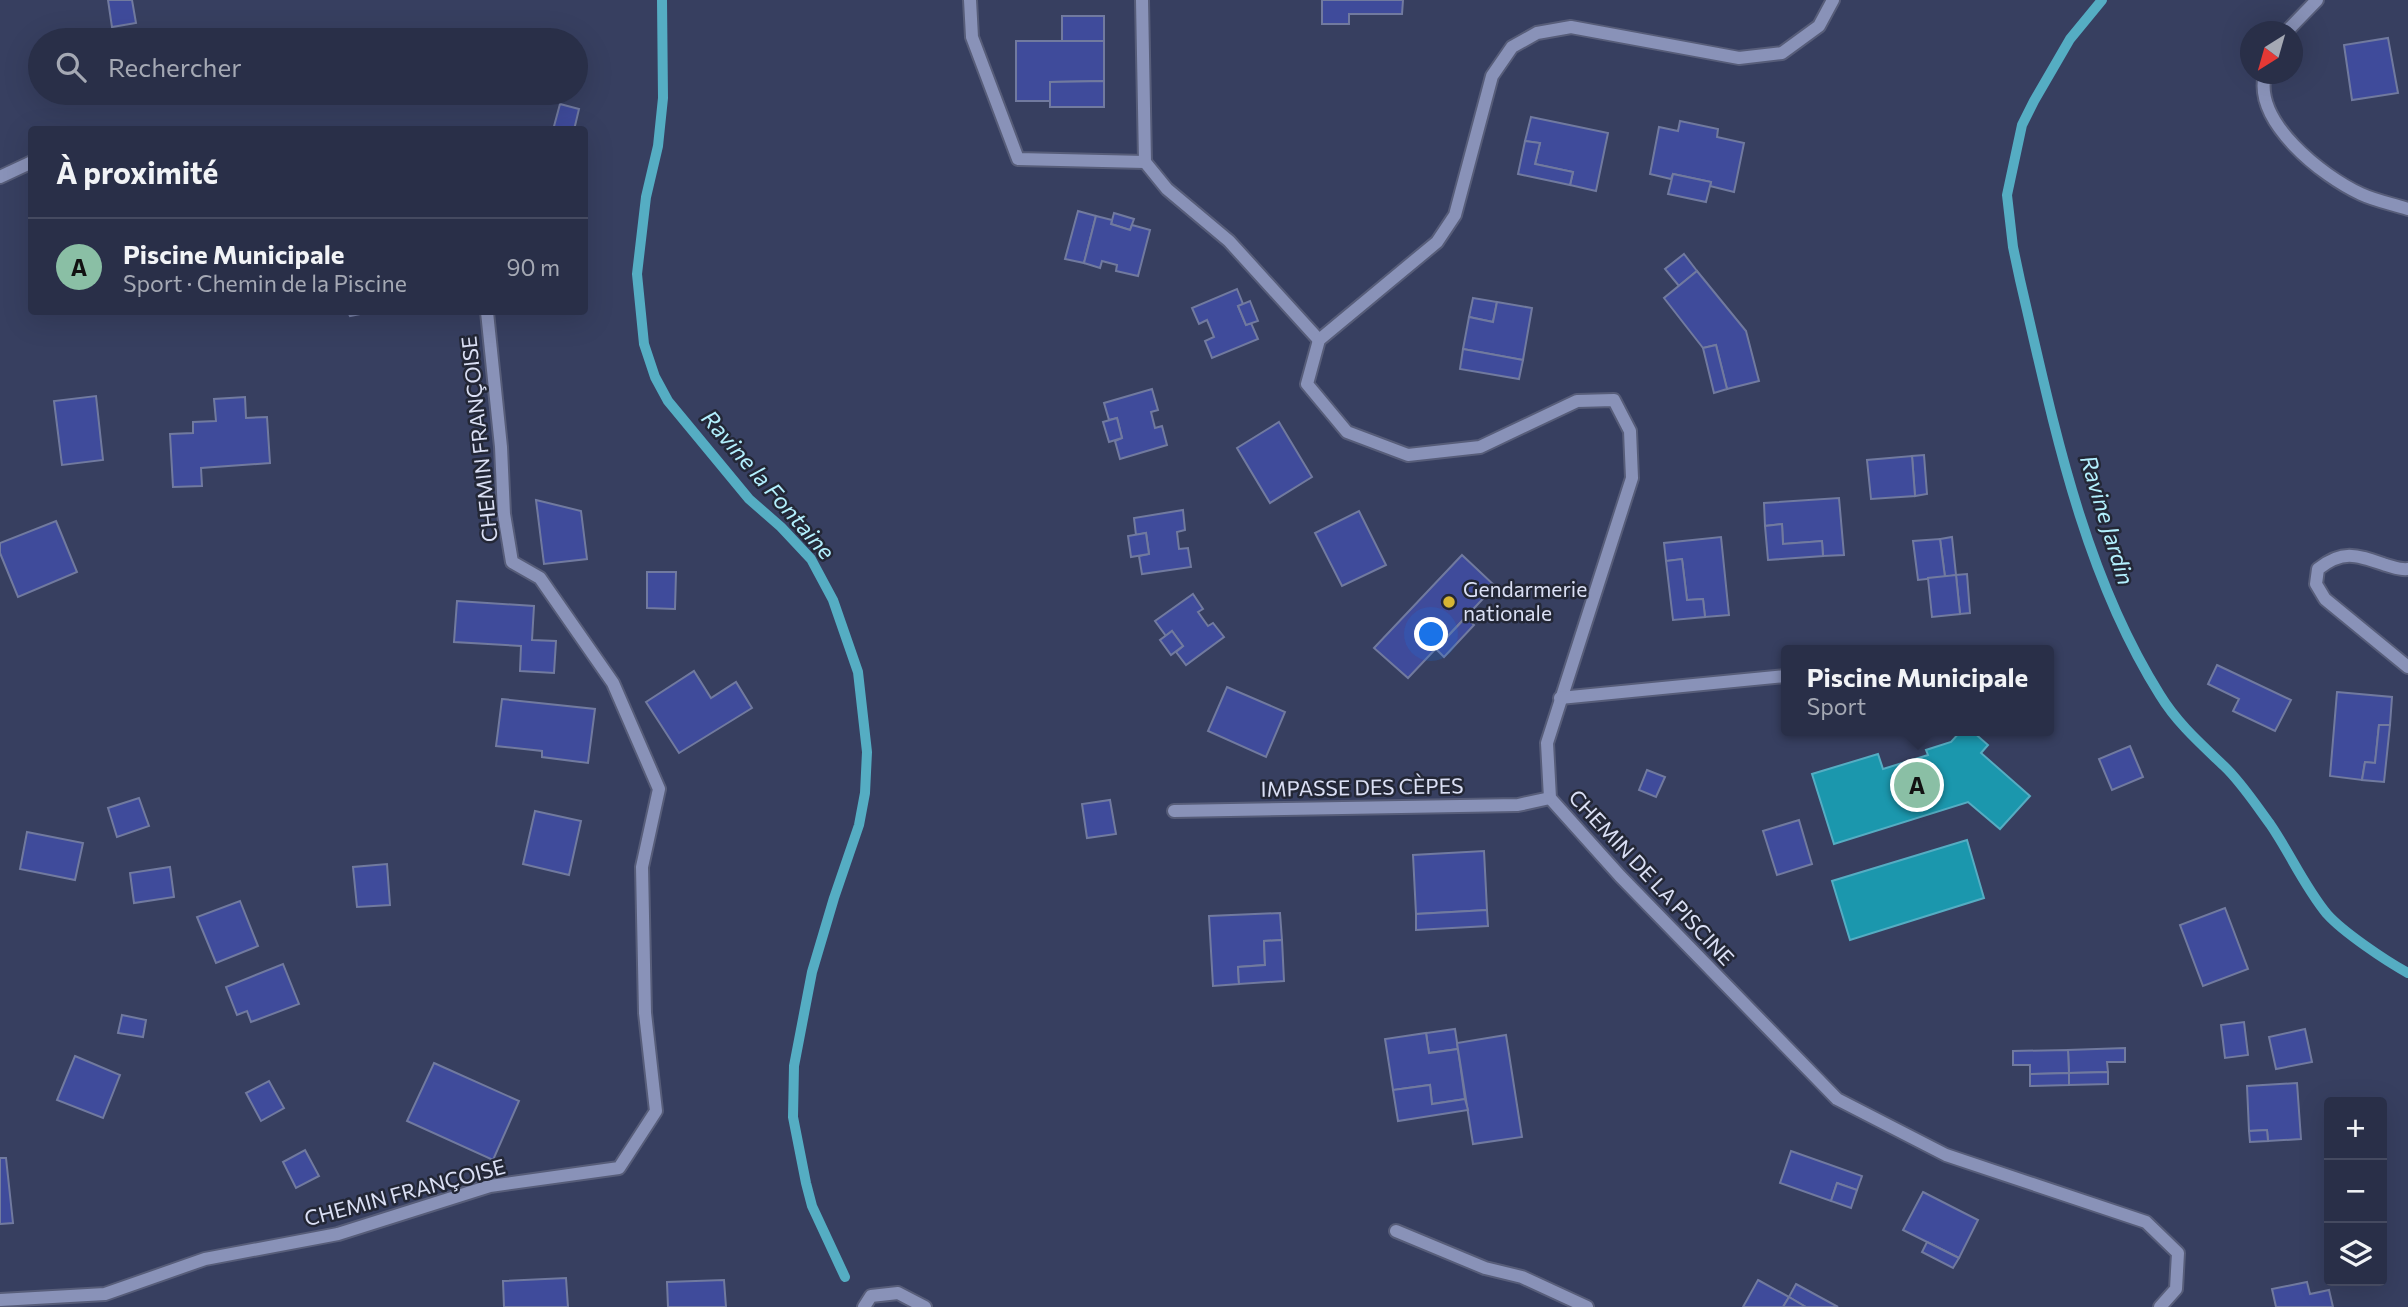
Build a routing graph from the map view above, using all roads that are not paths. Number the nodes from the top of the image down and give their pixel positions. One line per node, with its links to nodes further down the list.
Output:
1 (970, 0): 7 (street)
2 (1142, 0): 7 (street)
3 (1833, 0): 12 (street)
4 (2317, 0): 5 (street)
5 (2297, 21)
6 (2263, 84): 10 (street)
7 (1145, 162): 12 (street)
8 (28, 164): 9 (street)
9 (0, 177)
10 (2408, 209)
11 (487, 315): 20 (street, CHEMIN FRANÇOISE)
12 (1318, 340): 16 (street, CHEMIN DE LA PISCINE)
13 (2408, 569): 14 (street)
14 (2408, 667)
15 (1781, 676): 16 (street)
16 (1560, 698): 17 (street, CHEMIN DE LA PISCINE)
17 (1550, 798): 18 (street, IMPASSE DES CÈPES); 24 (street, CHEMIN DE LA PISCINE)
18 (1174, 811)
19 (1395, 1231): 23 (street)
20 (0, 1300)
21 (864, 1307): 22 (street)
22 (925, 1307)
23 (1587, 1307)
24 (2160, 1307)

